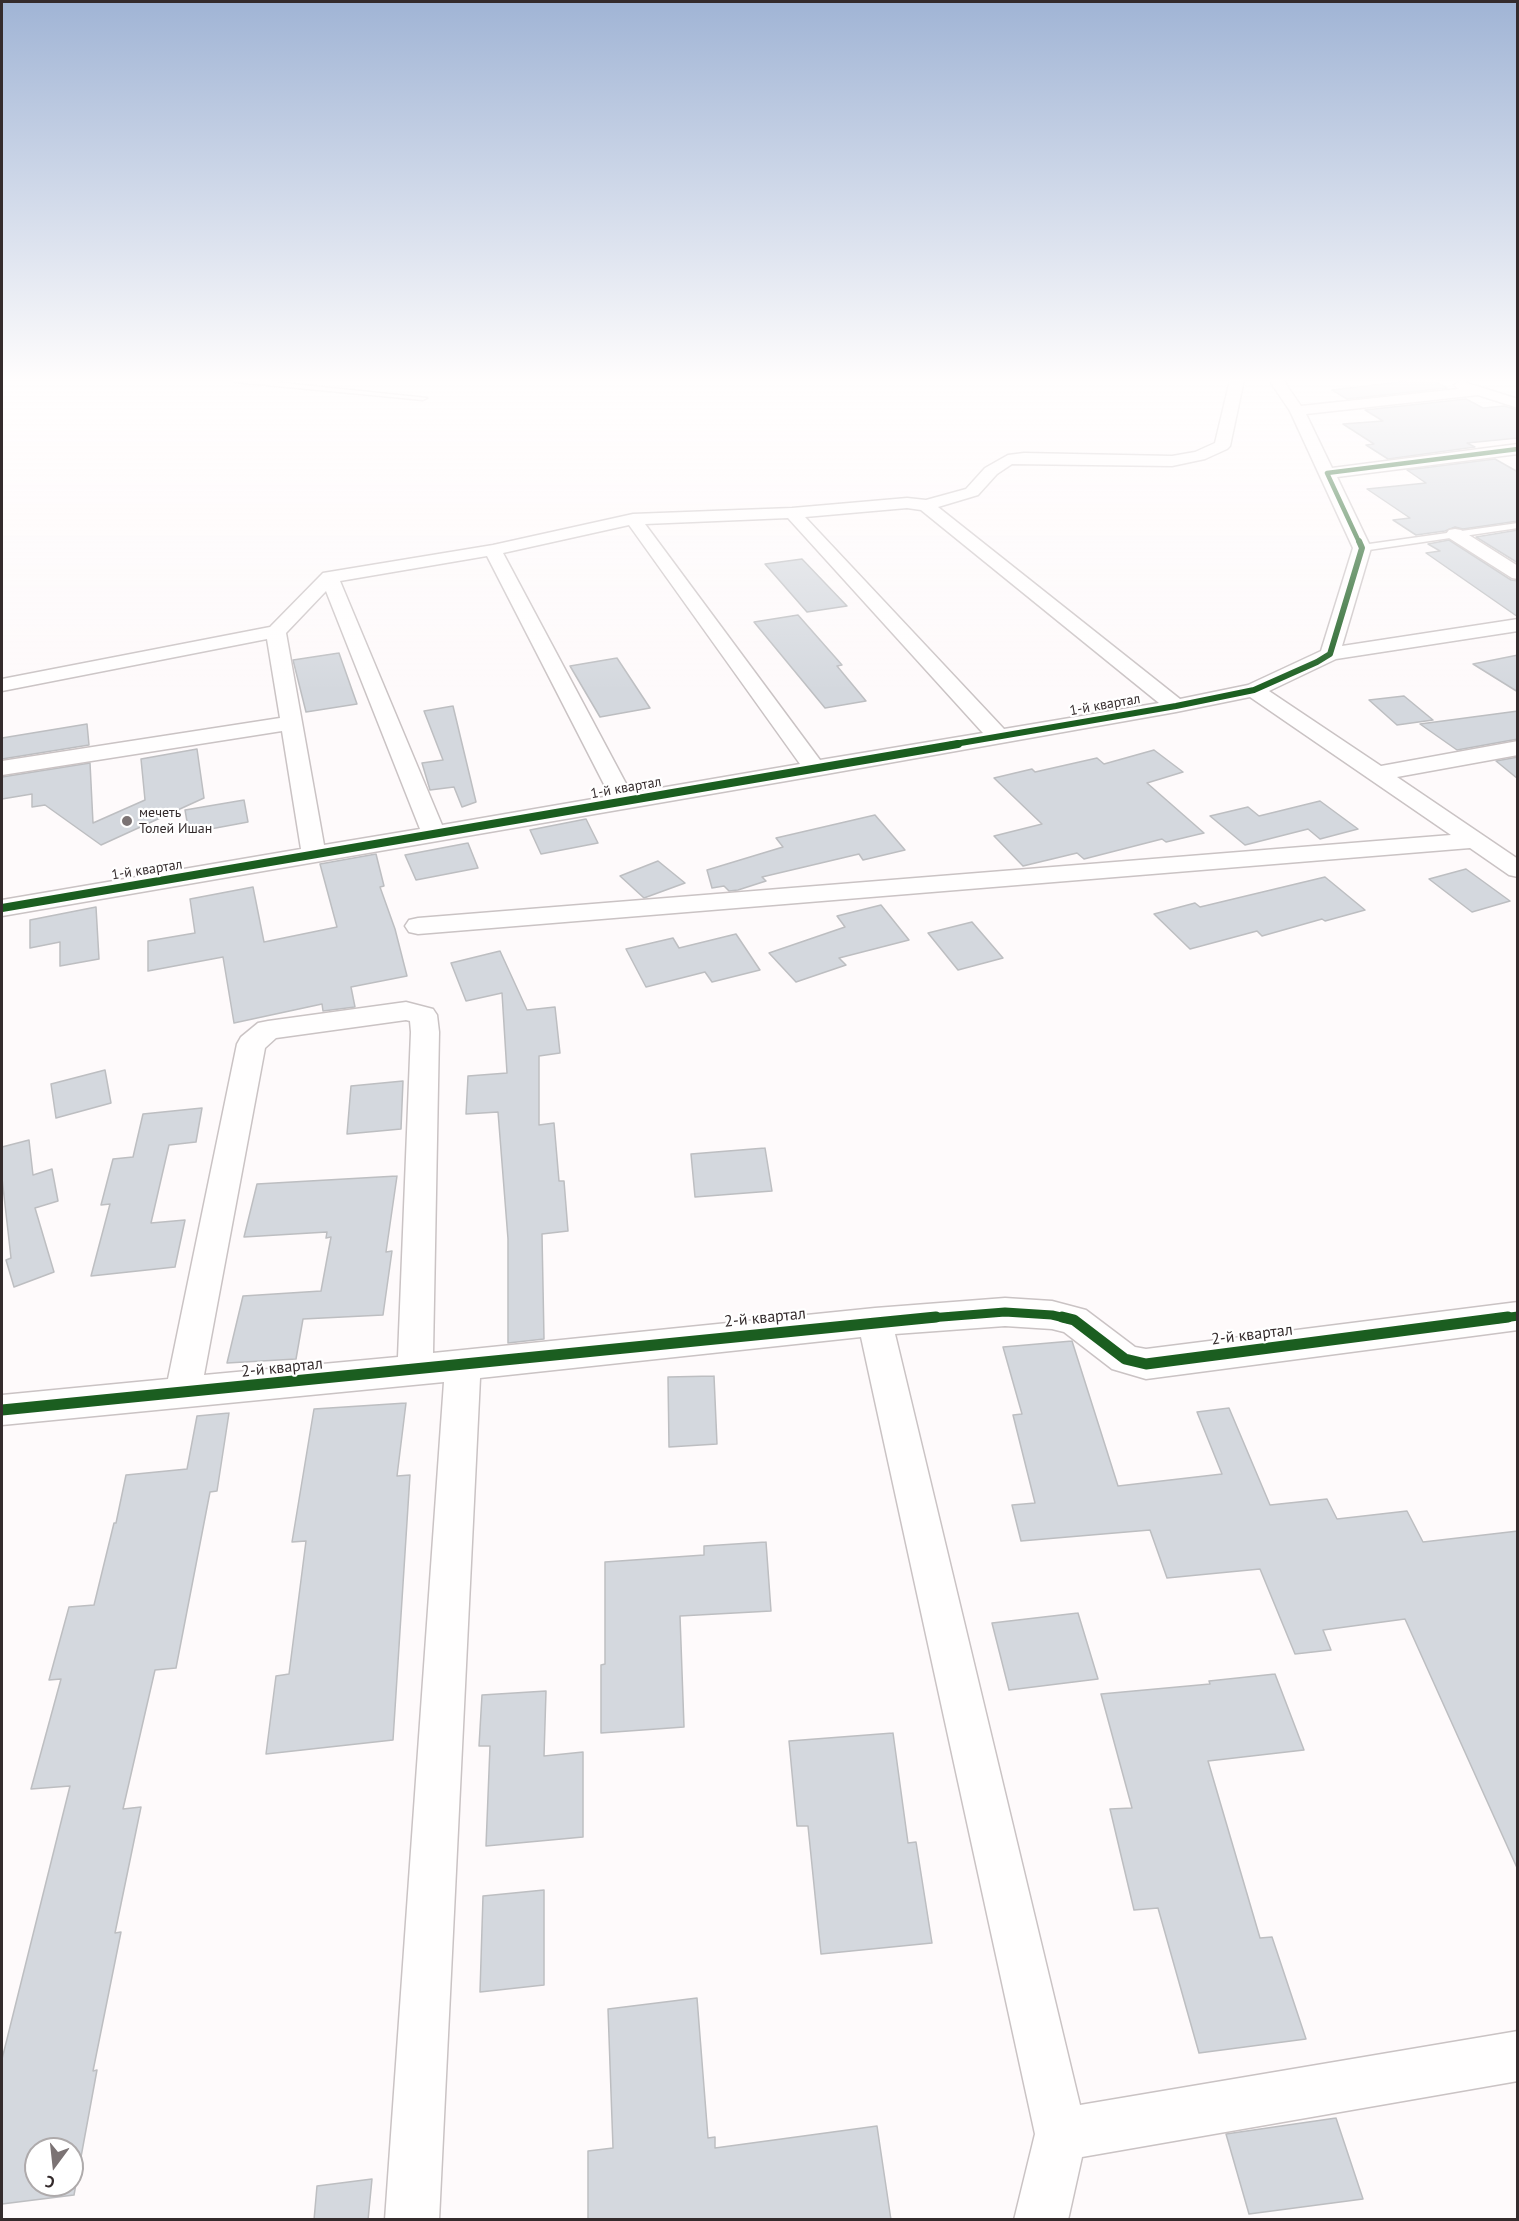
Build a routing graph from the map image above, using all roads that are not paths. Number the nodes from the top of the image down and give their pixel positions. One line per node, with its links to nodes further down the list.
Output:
1 (980, 484): 3 (street)
2 (1332, 484): 8 (street)
3 (926, 505): 4 (street); 17 (street)
4 (792, 513): 5 (street); 19 (street)
5 (633, 519): 9 (street); 22 (street)
6 (1518, 525): 7 (lane)
7 (1455, 534): 8 (lane); 10 (street)
8 (1362, 548): 14 (street)
9 (493, 550): 11 (street); 24 (street)
10 (1518, 574)
11 (329, 577): 13 (street); 25 (street)
12 (1518, 625): 14 (street, 1-й квартал)
13 (276, 632): 15 (street); 18 (street)
14 (1330, 654): 16 (street, 1-й квартал)
15 (2, 686)
16 (1254, 690): 17 (street, 1-й квартал); 23 (street)
17 (1176, 706): 19 (street, 1-й квартал)
18 (291, 723): 21 (street); 27 (street)
19 (999, 737): 22 (street, 1-й квартал)
20 (1518, 748): 23 (street)
21 (2, 768)
22 (815, 769): 24 (street, 1-й квартал)
23 (1375, 774): 26 (street)
24 (624, 802): 25 (street, 1-й квартал)
25 (434, 835): 27 (street, 1-й квартал)
26 (1472, 841): 28 (street); 30 (street)
27 (314, 856): 29 (street, 1-й квартал)
28 (1518, 870)
29 (2, 908)
30 (418, 926)
31 (1518, 1316): 32 (street, 2-й квартал)
32 (875, 1322): 33 (street, 2-й квартал); 38 (street)
33 (463, 1365): 34 (street, 2-й квартал); 39 (street)
34 (415, 1370): 35 (street, 2-й квартал); 35 (street)
35 (183, 1393): 36 (street, 2-й квартал)
36 (2, 1410)
37 (1518, 2056): 38 (street)
38 (1061, 2134): 40 (street)
39 (412, 2220)
40 (1041, 2220)

